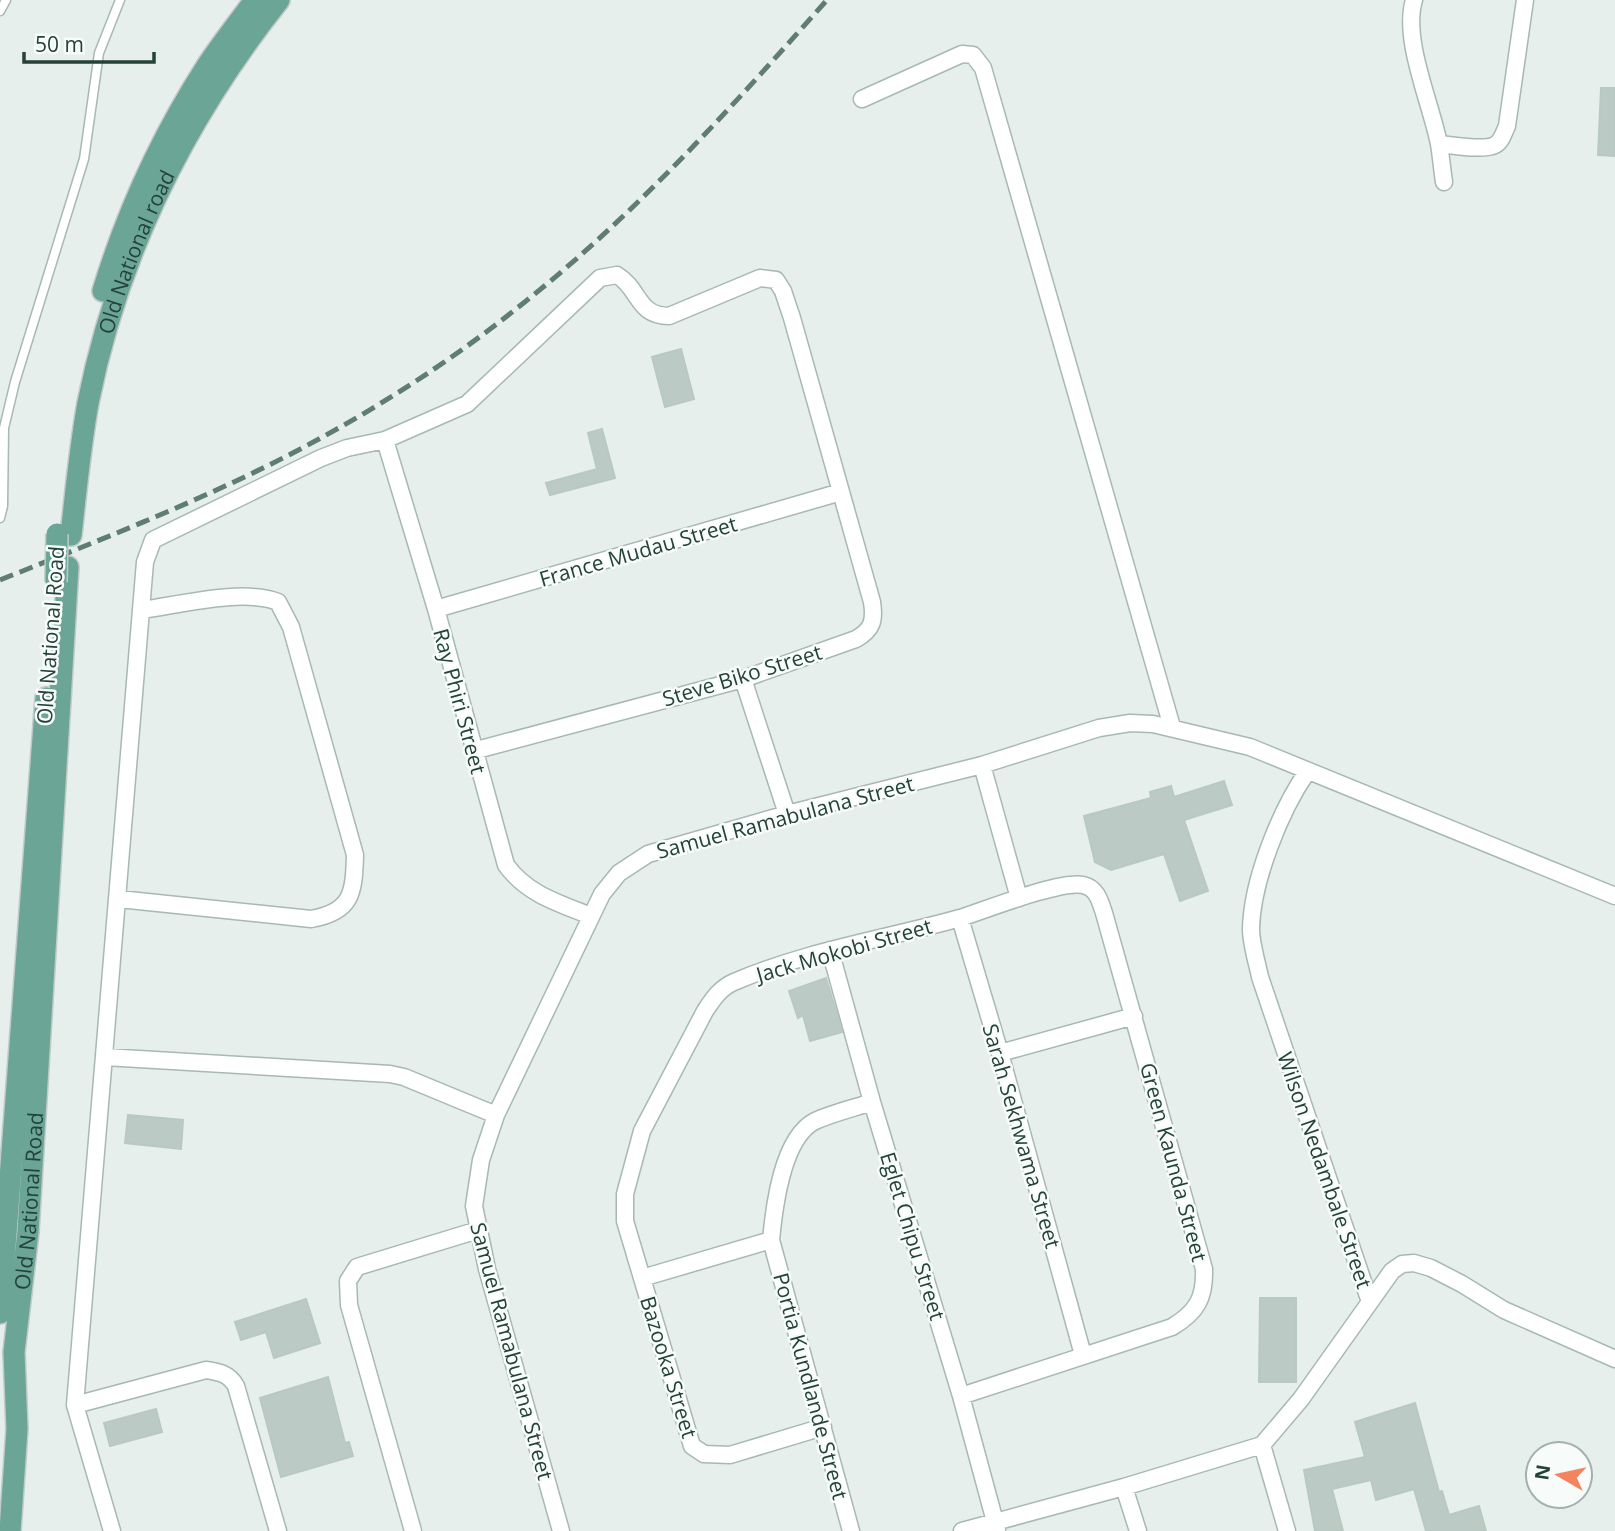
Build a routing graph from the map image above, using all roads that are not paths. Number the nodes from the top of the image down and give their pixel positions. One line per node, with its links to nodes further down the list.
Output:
1 (6, 0): 7 (lane)
2 (121, 0): 13 (lane)
3 (255, 0): 14 (main road, Old National Road)
4 (279, 0): 14 (main road, Old National road)
5 (1413, 0): 9 (street)
6 (1525, 0): 9 (street)
7 (0, 11)
8 (862, 99): 19 (street)
9 (1439, 144): 10 (street)
10 (1444, 182)
11 (385, 440): 12 (street); 16 (street, Ray Phiri Street); 17 (street)
12 (841, 492): 16 (street, France Mudau Street); 18 (street, Steve Biko Street)
13 (0, 518)
14 (64, 534): 15 (main road, Old National Road, bridge)
15 (62, 575): 35 (main road, Old National Road); 37 (main road, Old National Road)
16 (436, 609): 20 (street, Ray Phiri Street)
17 (141, 610): 26 (street); 26 (street)
18 (743, 679): 20 (street, Steve Biko Street); 23 (street)
19 (1172, 727): 21 (street, Samuel Ramabulana Street); 22 (street, Samuel Ramabulana Street)
20 (473, 751): 27 (street, Ray Phiri Street)
21 (982, 765): 23 (street, Samuel Ramabulana Street); 25 (street)
22 (1307, 772): 24 (street, Samuel Ramabulana Street); 40 (street, Wilson Nedambale Street)
23 (787, 814): 27 (street, Samuel Ramabulana Street)
24 (1615, 896)
25 (1019, 898): 28 (street, Jack Mokobi Street); 30 (street, Green Kaunda Street)
26 (119, 899): 32 (street)
27 (591, 916): 34 (street, Samuel Ramabulana Street)
28 (960, 918): 29 (street, Jack Mokobi Street); 31 (street, Sarah Sekhwama Street)
29 (830, 950): 33 (street, Eglet Chipu Street); 39 (street, Jack Mokobi Street)
30 (1134, 1016): 31 (street); 42 (street, Green Kaunda Street)
31 (1000, 1053): 42 (street, Sarah Sekhwama Street)
32 (105, 1057): 34 (street); 45 (street)
33 (872, 1102): 38 (street); 44 (street, Eglet Chipu Street)
34 (496, 1115): 36 (street, Samuel Ramabulana Street)
35 (3, 1229): 37 (street); 41 (main road, Old National Road)
36 (478, 1230): 53 (street); 54 (street, Samuel Ramabulana Street)
37 (28, 1232): 50 (main road, Old National Road)
38 (771, 1240): 39 (street); 46 (street, Portia Kundlande Street)
39 (642, 1278): 46 (street, Bazooka Street)
40 (1370, 1301): 43 (street); 47 (street, Wilson Nedambale Street)
41 (0, 1313)
42 (1083, 1355): 44 (street, Green Kaunda Street)
43 (1615, 1359)
44 (961, 1396): 49 (street, Eglet Chipu Street)
45 (75, 1405): 51 (street); 52 (street)
46 (823, 1427): 55 (street, Portia Kundlande Street)
47 (1262, 1445): 48 (street); 58 (street)
48 (1124, 1487): 49 (street); 57 (street)
49 (997, 1526): 56 (street)
50 (10, 1531)
51 (112, 1531)
52 (278, 1531)
53 (413, 1531)
54 (561, 1531)
55 (851, 1531)
56 (962, 1531)
57 (1138, 1531)
58 (1287, 1531)

